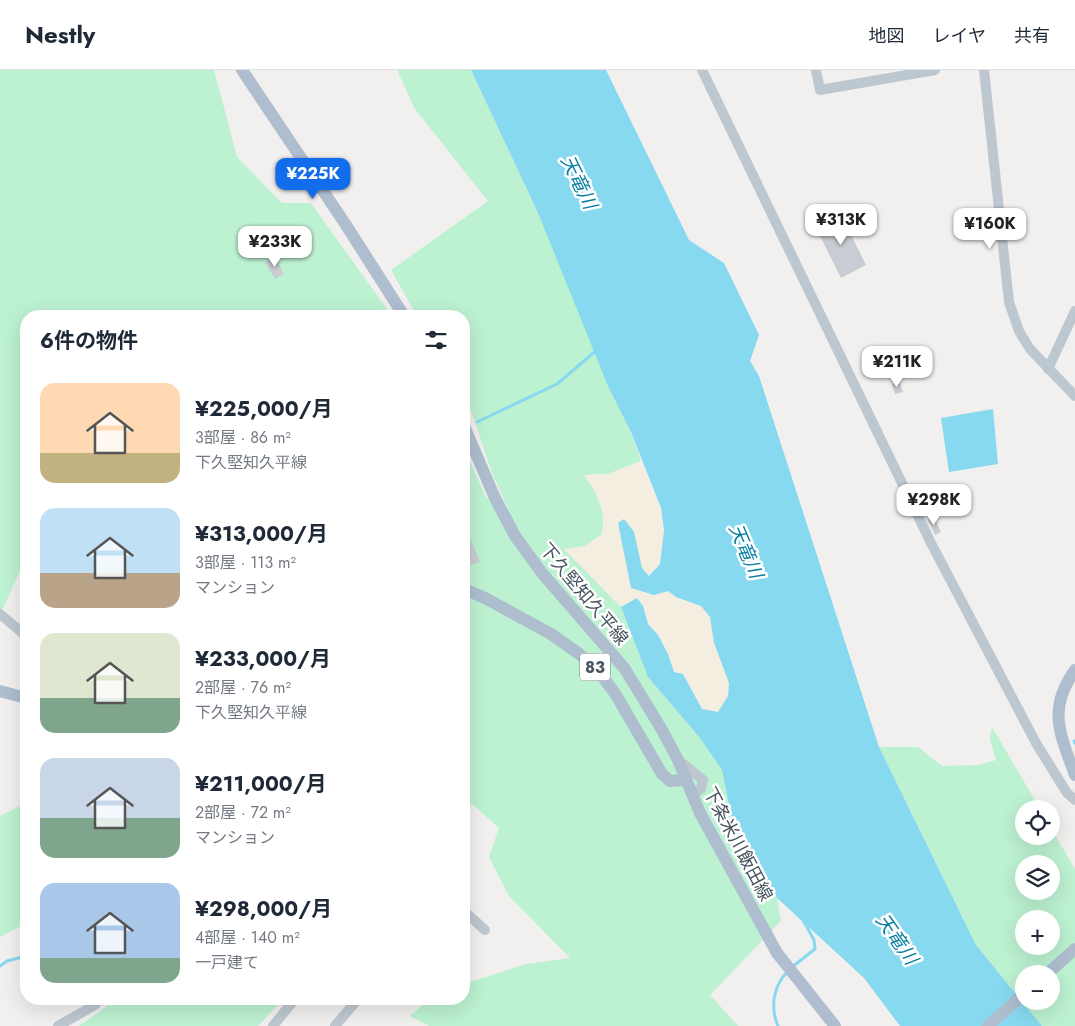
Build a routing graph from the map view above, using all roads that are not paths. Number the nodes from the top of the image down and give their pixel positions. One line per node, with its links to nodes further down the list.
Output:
1 (242, 70): 6 (main road)
2 (702, 70): 21 (street)
3 (816, 70): 4 (street)
4 (935, 70)
5 (984, 70): 8 (street)
6 (400, 310)
7 (1075, 312): 8 (street)
8 (1048, 369): 9 (street)
9 (1075, 396)
10 (470, 440): 17 (main road, 下久堅知久平線)
11 (470, 592): 19 (main road, 下条米川飯田線 / 83)
12 (0, 614): 13 (street)
13 (20, 631)
14 (1075, 670): 18 (main road)
15 (0, 691): 16 (main road)
16 (20, 696)
17 (678, 760): 19 (main road, 下久堅知久平線); 20 (street)
18 (1075, 775)
19 (686, 780): 20 (main road, 下条米川飯田線)
20 (692, 795): 33 (main road, 下条米川飯田線)
21 (1075, 800)
22 (470, 916): 23 (street)
23 (485, 930)
24 (1075, 950): 25 (main road)
25 (1058, 965)
26 (1015, 1002): 34 (main road)
27 (95, 1005): 30 (street)
28 (290, 1005): 31 (street)
29 (353, 1005): 32 (street)
30 (58, 1026)
31 (273, 1026)
32 (335, 1026)
33 (835, 1026)
34 (988, 1026)

